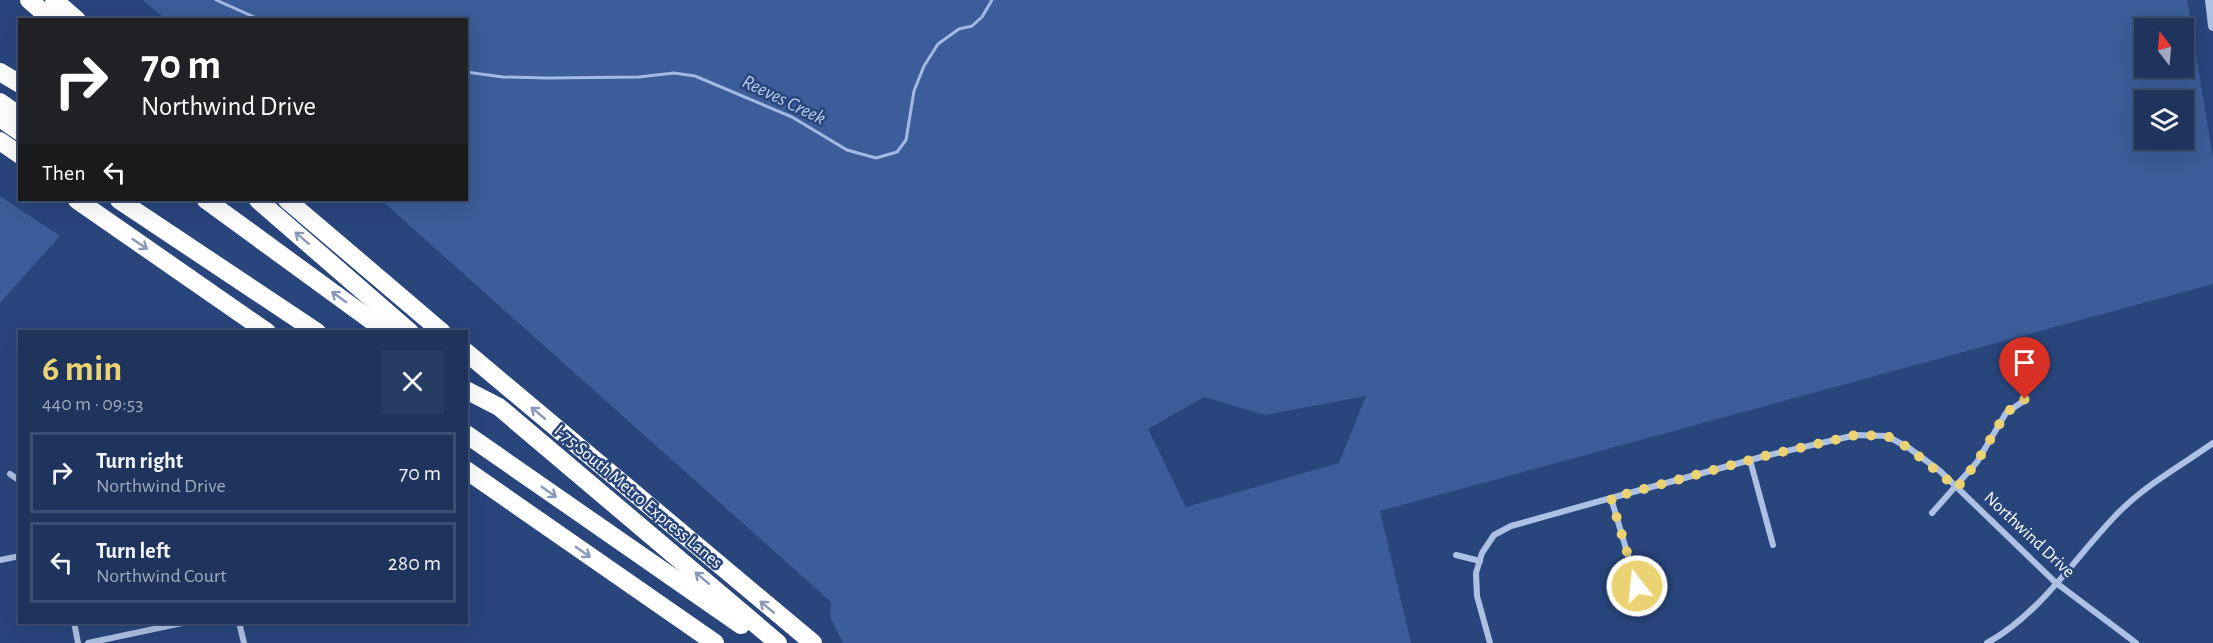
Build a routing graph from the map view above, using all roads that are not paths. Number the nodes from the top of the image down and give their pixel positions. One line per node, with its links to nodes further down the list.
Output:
1 (29, 0): 4 (highway)
2 (54, 0): 5 (highway)
3 (2210, 0): 6 (street)
4 (50, 18)
5 (75, 18)
6 (2213, 26)
7 (0, 72): 8 (highway)
8 (18, 83)
9 (0, 102): 10 (highway)
10 (18, 115)
11 (0, 118): 12 (highway)
12 (18, 131)
13 (0, 141): 14 (highway)
14 (18, 154)
15 (0, 155): 16 (highway)
16 (18, 165)
17 (120, 201): 24 (highway)
18 (143, 201): 25 (highway)
19 (207, 201): 26 (highway, one-way to 19)
20 (259, 201): 27 (highway, one-way to 20)
21 (288, 201): 28 (highway)
22 (81, 203): 23 (highway, one-way to 23)
23 (264, 330)
24 (314, 330)
25 (321, 330)
26 (384, 330)
27 (408, 330)
28 (440, 330)
29 (468, 354): 59 (highway, one-way to 29)
30 (468, 381): 33 (highway)
31 (468, 391): 33 (highway, I-75 South Metro Express Lanes)
32 (2025, 399): 40 (street)
33 (499, 407): 58 (highway, I-75 South Metro Express Lanes, one-way to 33)
34 (468, 435): 57 (highway, I-75 South Metro Express Lanes, one-way to 57)
35 (2213, 443): 48 (street)
36 (1750, 460): 40 (street, Northwind Drive); 41 (street, Northwind Drive); 43 (street)
37 (468, 471): 56 (highway, one-way to 56)
38 (10, 474): 39 (street)
39 (18, 480)
40 (1957, 488): 42 (street); 48 (street, Northwind Drive)
41 (1611, 498): 47 (street, Northwind Drive); 49 (street)
42 (1932, 513)
43 (1773, 545)
44 (1456, 555): 47 (street)
45 (18, 556): 46 (street)
46 (0, 560)
47 (1480, 561): 60 (street, Northwind Drive)
48 (2055, 582): 61 (street); 62 (street, Northwind Drive)
49 (1637, 586)
50 (74, 624): 53 (street)
51 (178, 624): 54 (street)
52 (240, 624): 55 (street)
53 (78, 643)
54 (88, 643)
55 (244, 643)
56 (715, 643)
57 (766, 643)
58 (778, 643)
59 (813, 643)
60 (1490, 643)
61 (1987, 643)
62 (2136, 643)

